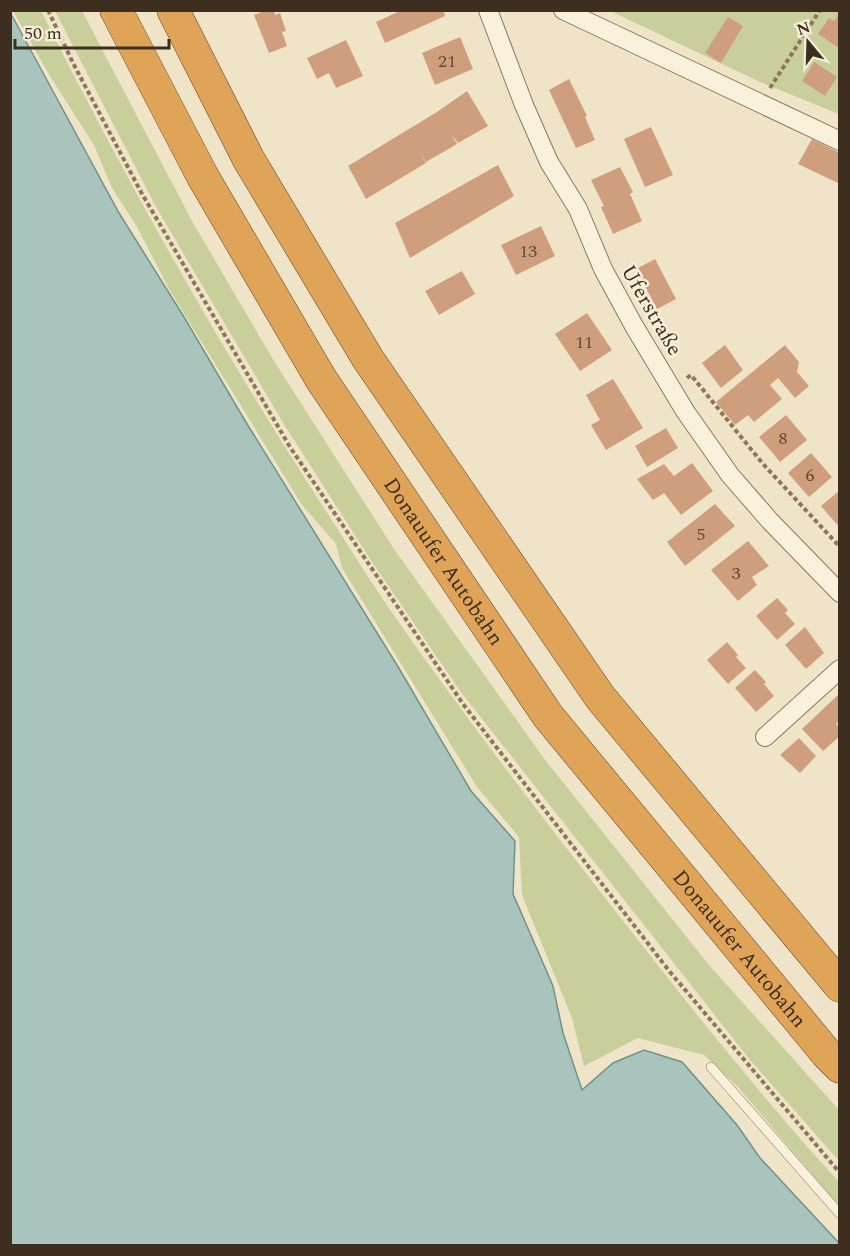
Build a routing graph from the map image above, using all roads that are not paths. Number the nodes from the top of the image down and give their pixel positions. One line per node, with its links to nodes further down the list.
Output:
1 (116, 10): 11 (highway, Donauufer Autobahn)
2 (172, 10): 9 (highway)
3 (488, 10): 6 (street, Uferstraße)
4 (563, 10): 5 (street)
5 (840, 141)
6 (840, 593)
7 (840, 669): 8 (street)
8 (765, 737)
9 (840, 986)
10 (711, 1067): 12 (lane)
11 (840, 1067)
12 (840, 1214)

